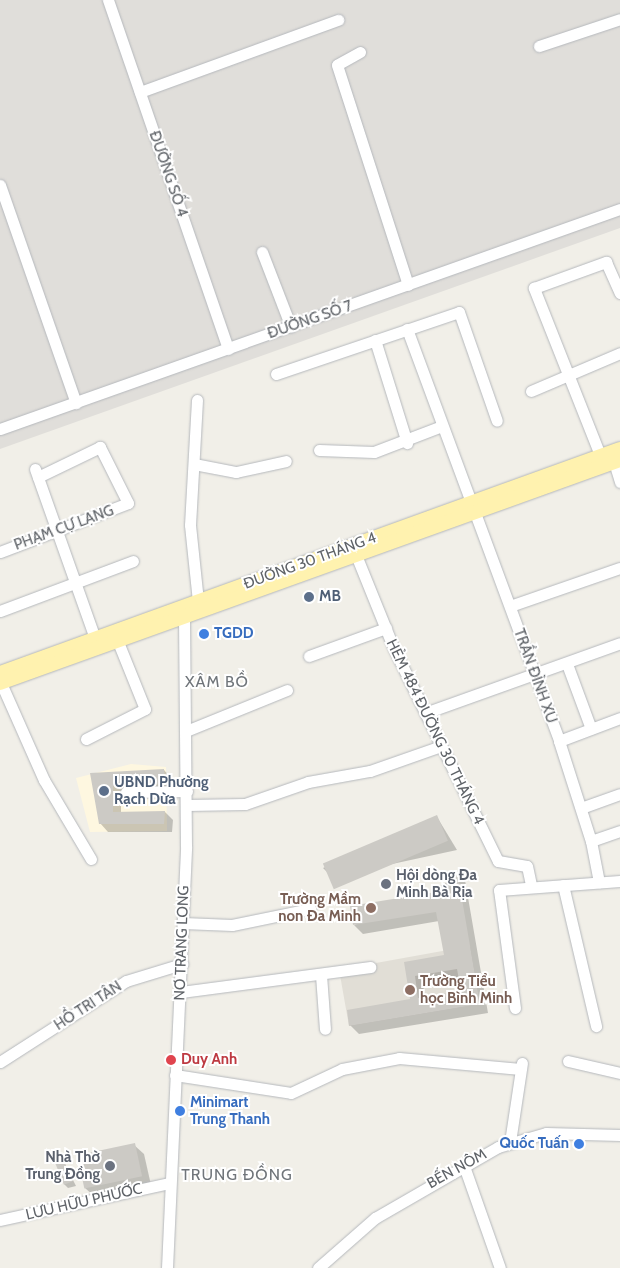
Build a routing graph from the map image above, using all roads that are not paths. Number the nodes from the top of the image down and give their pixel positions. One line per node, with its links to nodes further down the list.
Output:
1 (108, 0): 6 (street, ĐƯỜNG SỐ 4)
2 (620, 19): 4 (street)
3 (338, 20): 6 (street)
4 (539, 46)
5 (360, 52): 10 (street)
6 (140, 92): 15 (street, ĐƯỜNG SỐ 4)
7 (0, 185): 21 (street)
8 (620, 210): 10 (street, ĐƯỜNG SỐ 7)
9 (262, 252): 12 (street)
10 (408, 285): 12 (street, ĐƯỜNG SỐ 7)
11 (620, 293): 18 (street)
12 (291, 327): 15 (street, ĐƯỜNG SỐ 7)
13 (407, 329): 14 (street); 22 (street); 23 (street, TRẦN ĐÌNH XU)
14 (374, 340): 17 (street); 25 (street)
15 (228, 348): 21 (street, ĐƯỜNG SỐ 7)
16 (620, 354): 18 (street)
17 (276, 374)
18 (568, 375): 19 (street); 28 (street)
19 (531, 391)
20 (197, 400): 31 (street)
21 (76, 403): 24 (street, ĐƯỜNG SỐ 7)
22 (497, 421)
23 (442, 426): 25 (street); 33 (street, TRẦN ĐÌNH XU)
24 (0, 429)
25 (407, 443): 27 (street)
26 (620, 449): 28 (main road, ĐƯỜNG 30 THÁNG 4)
27 (320, 450)
28 (600, 455): 33 (main road, ĐƯỜNG 30 THÁNG 4)
29 (286, 461): 31 (street)
30 (617, 461): 32 (street); 33 (main road, ĐƯỜNG 30 THÁNG 4)
31 (194, 464): 40 (street)
32 (620, 482)
33 (472, 508): 36 (main road, ĐƯỜNG 30 THÁNG 4); 40 (main road, ĐƯỜNG 30 THÁNG 4); 41 (street, TRẦN ĐÌNH XU)
34 (57, 532): 34 (street, PHẠM CỰ LẠNG); 35 (street, PHẠM CỰ LẠNG); 39 (street)
35 (0, 552)
36 (356, 555): 40 (main road, ĐƯỜNG 30 THÁNG 4); 44 (street, HẺM 484 ĐƯỜNG 30 THÁNG 4)
37 (134, 561): 39 (street)
38 (620, 568): 41 (street)
39 (75, 584): 42 (street); 45 (street)
40 (201, 606): 43 (main road, ĐƯỜNG 30 THÁNG 4)
41 (510, 606): 50 (street, TRẦN ĐÌNH XU)
42 (0, 611)
43 (181, 613): 45 (main road, ĐƯỜNG 30 THÁNG 4); 46 (main road, ĐƯỜNG 30 THÁNG 4); 56 (street, NƠ TRANG LONG)
44 (386, 628): 48 (street); 53 (street, HẺM 484 ĐƯỜNG 30 THÁNG 4)
45 (95, 638): 51 (main road, ĐƯỜNG 30 THÁNG 4)
46 (118, 642): 51 (main road, ĐƯỜNG 30 THÁNG 4); 57 (street)
47 (620, 643): 49 (street)
48 (309, 656)
49 (567, 664): 50 (street); 55 (street)
50 (535, 676): 53 (street); 58 (street, TRẦN ĐÌNH XU)
51 (0, 680): 67 (street)
52 (287, 690): 56 (street)
53 (425, 713): 59 (street, HẺM 484 ĐƯỜNG 30 THÁNG 4)
54 (620, 718): 55 (street)
55 (591, 729): 58 (street)
56 (186, 731): 60 (street, NƠ TRANG LONG)
57 (86, 739)
58 (559, 741): 64 (street, TRẦN ĐÌNH XU)
59 (441, 746): 63 (street); 71 (street, HẺM 484 ĐƯỜNG 30 THÁNG 4)
60 (187, 791): 61 (street); 63 (street, NƠ TRANG LONG)
61 (126, 792)
62 (620, 794): 64 (street)
63 (187, 805): 73 (street, NƠ TRANG LONG)
64 (581, 808): 66 (street, TRẦN ĐÌNH XU)
65 (620, 831): 66 (street)
66 (591, 841): 69 (street, TRẦN ĐÌNH XU)
67 (91, 859)
68 (620, 880): 69 (street)
69 (599, 882): 70 (street)
70 (563, 884): 71 (street); 79 (street)
71 (531, 885): 78 (street)
72 (310, 909): 73 (street)
73 (183, 922): 74 (street, NƠ TRANG LONG)
74 (182, 964): 77 (street, NƠ TRANG LONG); 82 (street, HỒ TRI TÂN)
75 (370, 967): 76 (street)
76 (321, 975): 77 (street); 80 (street)
77 (181, 992): 84 (street, NƠ TRANG LONG)
78 (515, 1008)
79 (596, 1026)
80 (325, 1029)
81 (568, 1061): 83 (street)
82 (0, 1062)
83 (620, 1074)
84 (175, 1075): 86 (street); 88 (street, NƠ TRANG LONG)
85 (620, 1136): 86 (street, BẾN NÔM)
86 (510, 1142): 87 (street, BẾN NÔM)
87 (464, 1166): 91 (street, BẾN NÔM); 92 (street)
88 (168, 1183): 89 (street, LƯU HỮU PHƯỚC); 90 (street, NƠ TRANG LONG)
89 (0, 1220)
90 (167, 1268)
91 (318, 1268)
92 (500, 1268)

